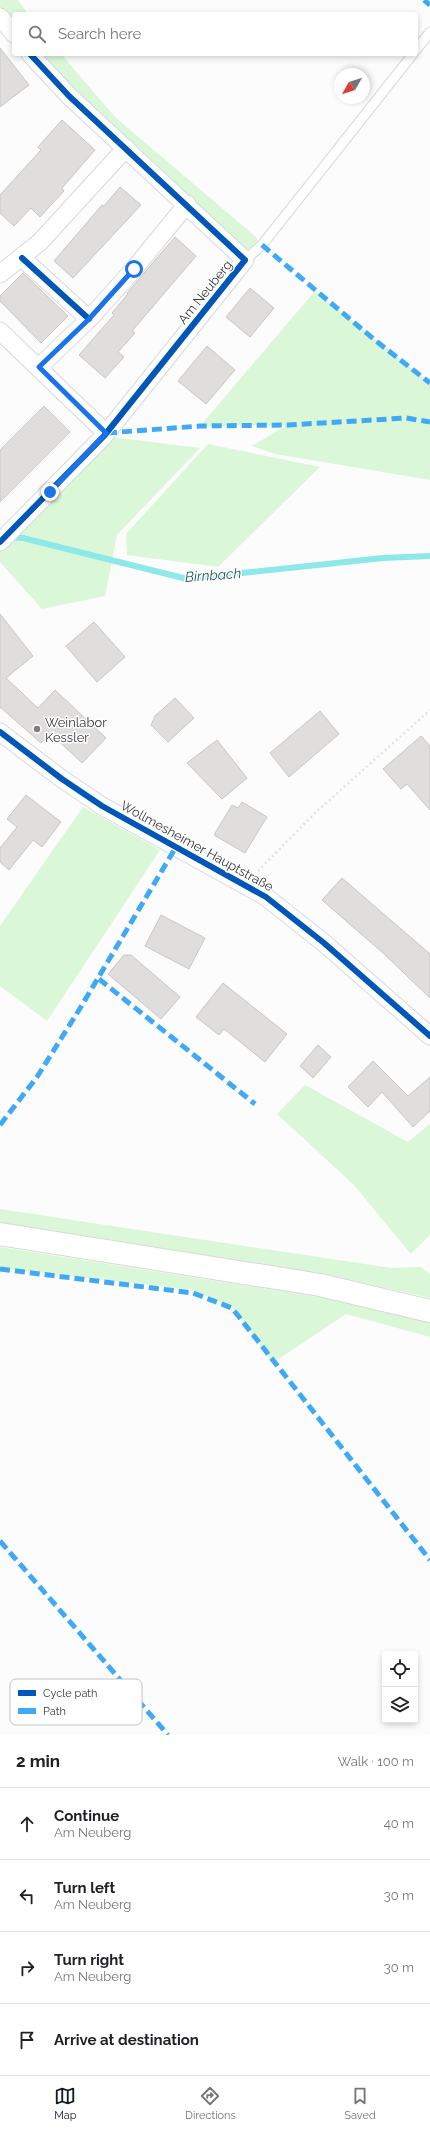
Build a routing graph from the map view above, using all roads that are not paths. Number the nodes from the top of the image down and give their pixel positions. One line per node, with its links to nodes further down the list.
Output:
1 (1, 20): 2 (street)
2 (12, 32)
3 (430, 32): 4 (lane)
4 (418, 47)
5 (32, 56): 7 (street, Am Neuberg)
6 (411, 56): 10 (lane)
7 (126, 148): 8 (street, Am Neuberg); 9 (street)
8 (187, 204): 10 (street, Am Neuberg); 12 (street)
9 (22, 258): 11 (street); 12 (street)
10 (245, 260): 15 (street, Am Neuberg)
11 (0, 274)
12 (89, 319): 14 (street)
13 (0, 331): 14 (street)
14 (39, 367): 15 (street)
15 (106, 433): 16 (street, Am Neuberg)
16 (4, 538)
17 (0, 732): 18 (street, Wollmesheimer Hauptstraße)
18 (427, 1027)
19 (0, 1234): 20 (main road)
20 (430, 1311)

